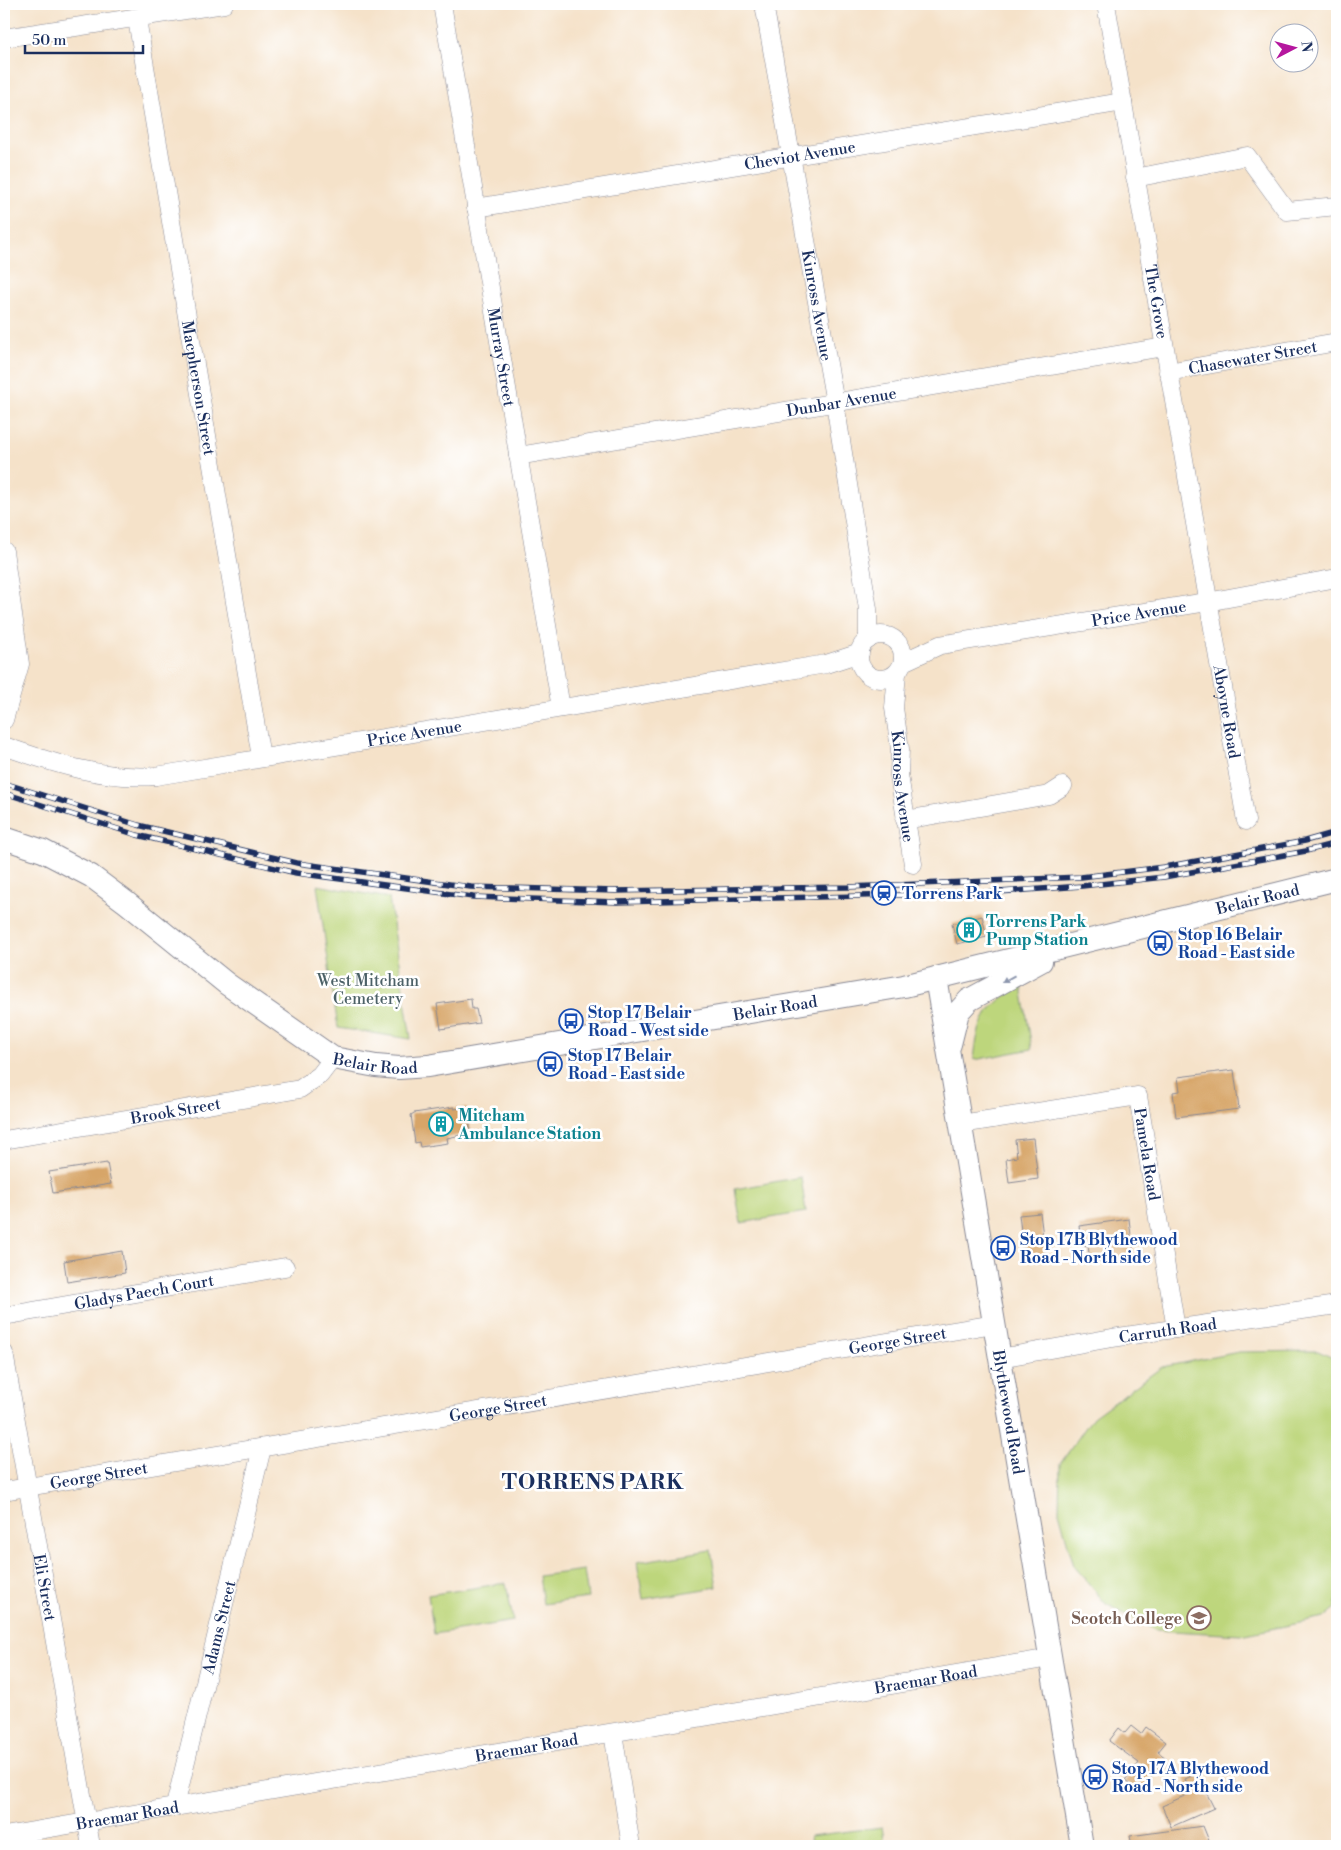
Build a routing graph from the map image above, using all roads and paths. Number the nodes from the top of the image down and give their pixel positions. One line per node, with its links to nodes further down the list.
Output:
1 (224, 4): 5 (street)
2 (442, 4): 11 (street, Murray Street)
3 (764, 4): 8 (street, Kinross Avenue)
4 (1106, 4): 7 (street, The Grove)
5 (137, 19): 6 (street); 27 (street, Macpherson Street)
6 (4, 38)
7 (1122, 102): 8 (street, Cheviot Avenue); 9 (street, The Grove)
8 (791, 157): 11 (street, Cheviot Avenue); 15 (street, Kinross Avenue)
9 (1135, 178): 10 (street); 13 (street, The Grove)
10 (1337, 206)
11 (476, 208): 16 (street, Murray Street)
12 (1337, 342): 14 (street, Chasewater Street)
13 (1164, 347): 14 (street, The Grove); 15 (street, Dunbar Avenue)
14 (1168, 372): 19 (street, The Grove)
15 (835, 402): 16 (street, Dunbar Avenue); 21 (street, Kinross Avenue)
16 (518, 456): 23 (street, Murray Street)
17 (4, 551): 25 (street)
18 (1337, 578): 19 (street, Price Avenue)
19 (1207, 602): 20 (street, Price Avenue); 30 (street, Aboyne Road)
20 (940, 645): 21 (street, Price Avenue); 22 (street, Price Avenue)
21 (874, 653): 22 (street); 22 (street, Price Avenue); 23 (street, Price Avenue); 24 (street, Kinross Avenue)
22 (900, 667): 24 (street, Kinross Avenue)
23 (561, 708): 27 (street, Price Avenue)
24 (894, 708): 29 (street, Kinross Avenue)
25 (4, 720)
26 (4, 746): 27 (street, Price Avenue)
27 (261, 757)
28 (1063, 786): 29 (street)
29 (905, 820): 32 (street, Kinross Avenue)
30 (1246, 821)
31 (4, 838): 36 (main road, Belair Road)
32 (913, 864)
33 (1337, 880): 34 (main road, Belair Road)
34 (1066, 948): 35 (main road, Belair Road); 37 (main road, one-way to 37)
35 (936, 978): 36 (main road, Belair Road); 37 (main road, Blythewood Road)
36 (333, 1058): 39 (street, Brook Street)
37 (948, 1059): 38 (main road, Blythewood Road)
38 (961, 1124): 43 (main road, Blythewood Road); 44 (street, Pamela Road)
39 (4, 1140)
40 (285, 1267): 42 (street, Gladys Paech Court)
41 (1337, 1305): 44 (street, Carruth Road)
42 (4, 1316)
43 (994, 1324): 46 (main road, Blythewood Road); 47 (street, George Street)
44 (1176, 1329): 46 (street, Carruth Road)
45 (4, 1353): 48 (street, Eli Street)
46 (1000, 1358): 50 (main road, Blythewood Road)
47 (262, 1448): 48 (street, George Street); 52 (street, Adams Street)
48 (28, 1487): 49 (street, George Street); 53 (street, Eli Street)
49 (4, 1491)
50 (1050, 1658): 51 (street, Braemar Road); 57 (main road, Blythewood Road)
51 (613, 1733): 52 (street, Braemar Road); 56 (street)
52 (175, 1806): 53 (street, Braemar Road)
53 (87, 1821): 54 (street, Braemar Road); 55 (street, Eli Street)
54 (4, 1836)
55 (91, 1846)
56 (631, 1846)
57 (1082, 1846)

